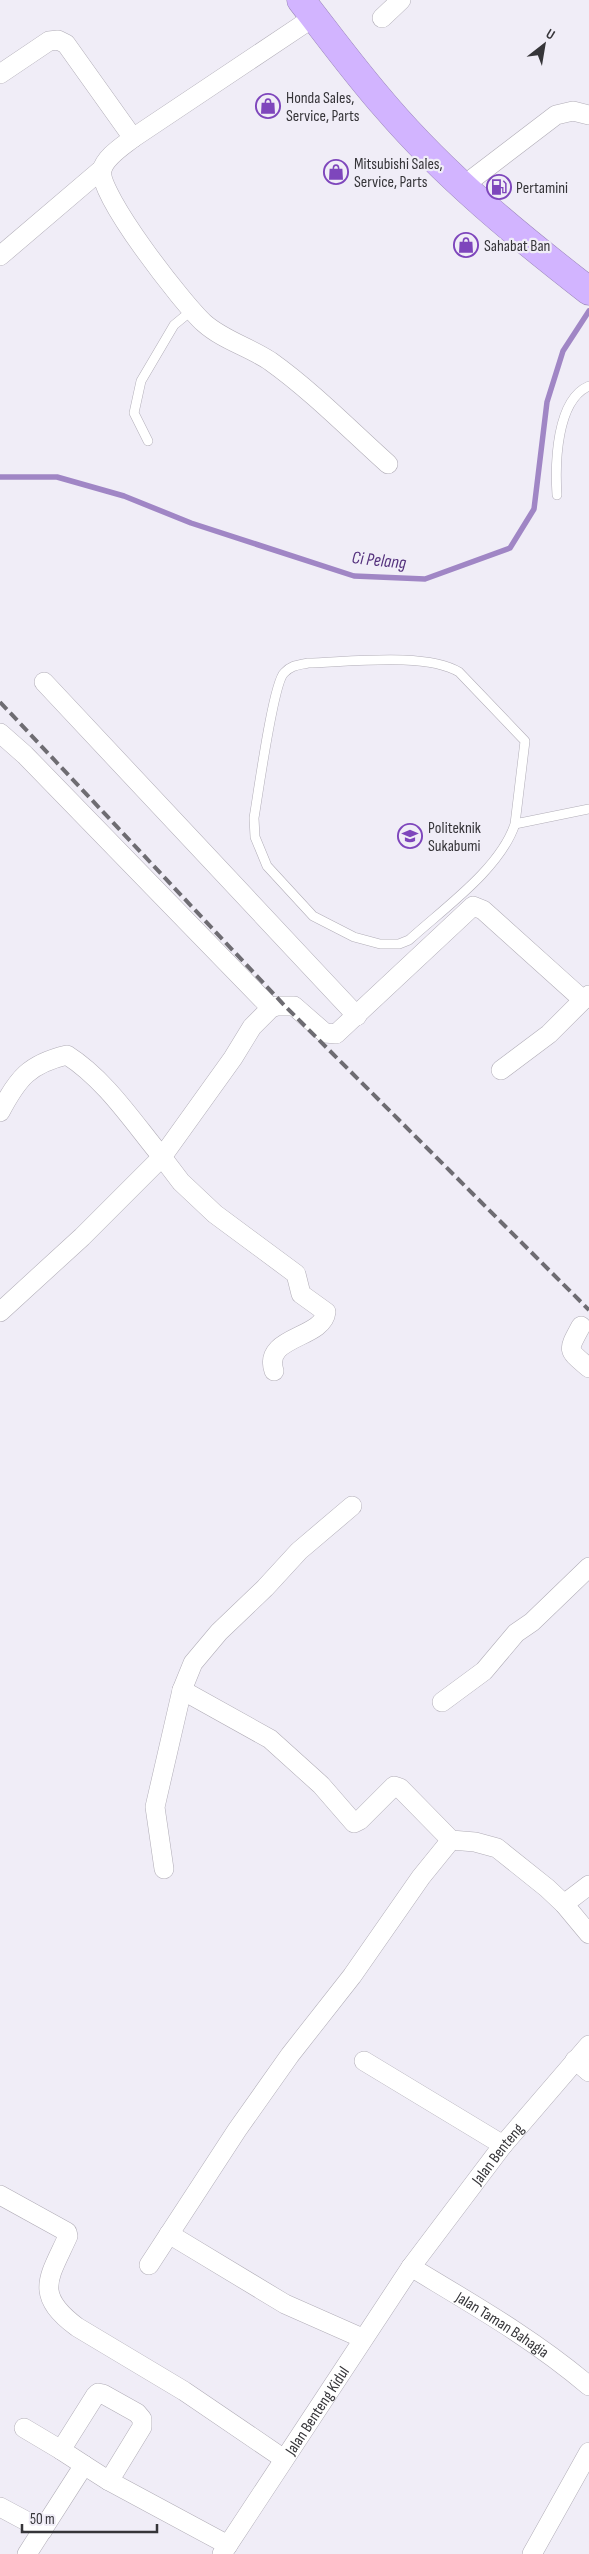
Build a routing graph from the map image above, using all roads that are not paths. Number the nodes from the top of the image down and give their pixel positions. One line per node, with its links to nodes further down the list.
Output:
1 (401, 0): 3 (street)
2 (307, 8): 6 (street); 8 (highway)
3 (382, 18)
4 (0, 74): 6 (street)
5 (589, 115): 8 (street)
6 (133, 138): 7 (street)
7 (102, 169): 9 (street); 11 (street)
8 (463, 186): 10 (highway)
9 (0, 256)
10 (589, 291)
11 (192, 311): 13 (lane); 14 (street)
12 (589, 386): 15 (lane)
13 (148, 442)
14 (388, 464)
15 (557, 494)
16 (44, 682): 22 (street)
17 (0, 733): 21 (street)
18 (589, 810): 19 (lane)
19 (515, 824): 19 (lane)
20 (586, 998): 22 (street); 23 (street)
21 (271, 1008): 22 (street); 25 (street)
22 (357, 1016)
23 (501, 1070)
24 (0, 1112): 25 (street)
25 (162, 1157): 26 (street); 29 (street)
26 (0, 1312)
27 (581, 1326): 28 (street)
28 (589, 1368)
29 (274, 1371)
30 (352, 1506): 32 (street)
31 (589, 1567): 33 (street)
32 (182, 1690): 34 (street); 35 (street)
33 (442, 1702)
34 (452, 1840): 37 (street); 44 (street)
35 (164, 1869)
36 (589, 1885): 37 (street)
37 (564, 1904): 38 (street)
38 (589, 1934)
39 (589, 2046): 41 (street, Jalan Benteng)
40 (364, 2061): 42 (street)
41 (582, 2066): 42 (street, Jalan Benteng)
42 (503, 2145): 46 (street, Jalan Benteng)
43 (0, 2195): 52 (street)
44 (170, 2234): 45 (street); 47 (street)
45 (149, 2265)
46 (411, 2267): 47 (street, Jalan Benteng Kidul); 48 (street, Jalan Taman Bahagia)
47 (362, 2338): 52 (street, Jalan Benteng Kidul)
48 (589, 2386)
49 (24, 2428): 50 (street)
50 (62, 2450): 53 (street); 54 (street)
51 (589, 2452): 59 (street)
52 (284, 2459): 57 (street, Jalan Benteng Kidul)
53 (84, 2465): 54 (street); 56 (street)
54 (109, 2481): 57 (street)
55 (0, 2507): 56 (street)
56 (43, 2530): 58 (street)
57 (225, 2550)
58 (27, 2554)
59 (532, 2554)

